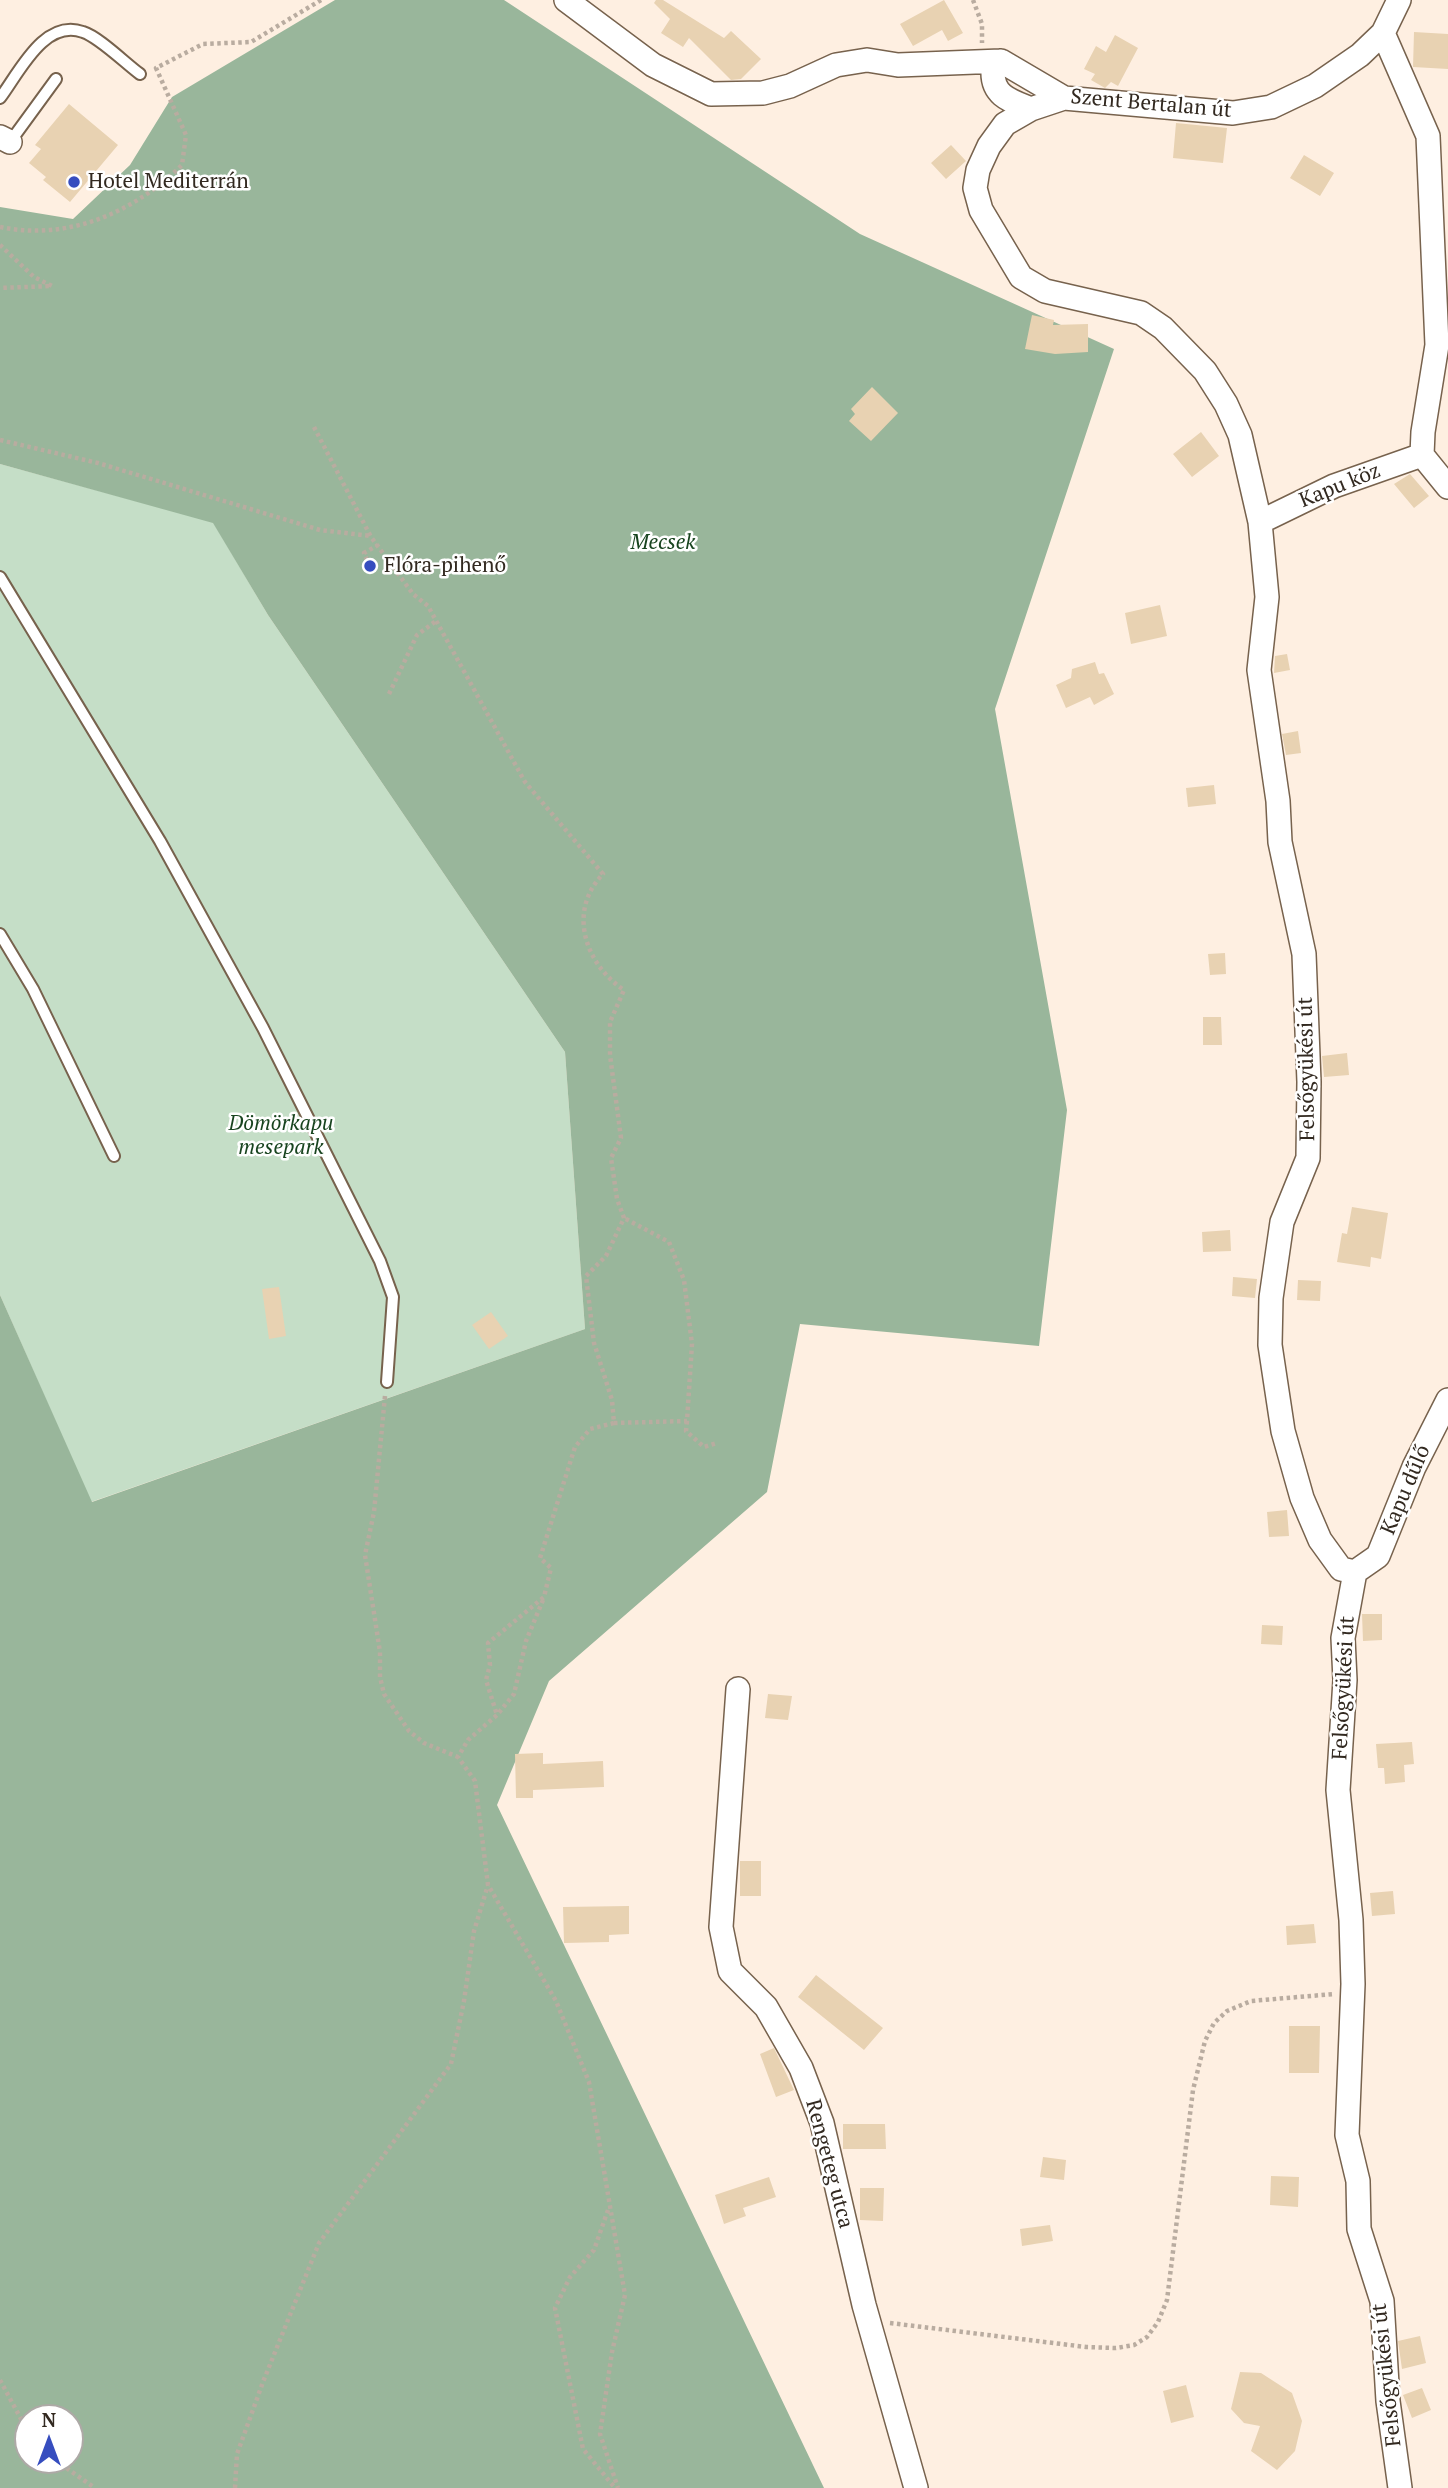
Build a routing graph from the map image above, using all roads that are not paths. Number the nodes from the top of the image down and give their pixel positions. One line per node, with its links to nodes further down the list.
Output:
1 (566, 0): 4 (street)
2 (1399, 0): 3 (street, Szent Bertalan út)
3 (1382, 33): 8 (street, Szent Bertalan út); 11 (street)
4 (1001, 61): 8 (street, Szent Bertalan út); 9 (street)
5 (140, 74): 7 (lane)
6 (56, 79): 10 (lane)
7 (0, 98)
8 (1064, 99): 9 (street, Felsőgyükési út)
9 (1031, 109): 13 (street, Felsőgyükési út)
10 (5, 139)
11 (1422, 455): 12 (street); 13 (street, Kapu köz)
12 (1448, 488)
13 (1260, 522): 19 (street, Felsőgyükési út)
14 (0, 577): 17 (lane)
15 (0, 934): 16 (lane)
16 (114, 1156)
17 (387, 1382)
18 (1448, 1400): 19 (street, Kapu dűlő)
19 (1355, 1572): 22 (street, Felsőgyükési út)
20 (738, 1689): 21 (street, Rengeteg utca)
21 (916, 2488)
22 (1400, 2488)

